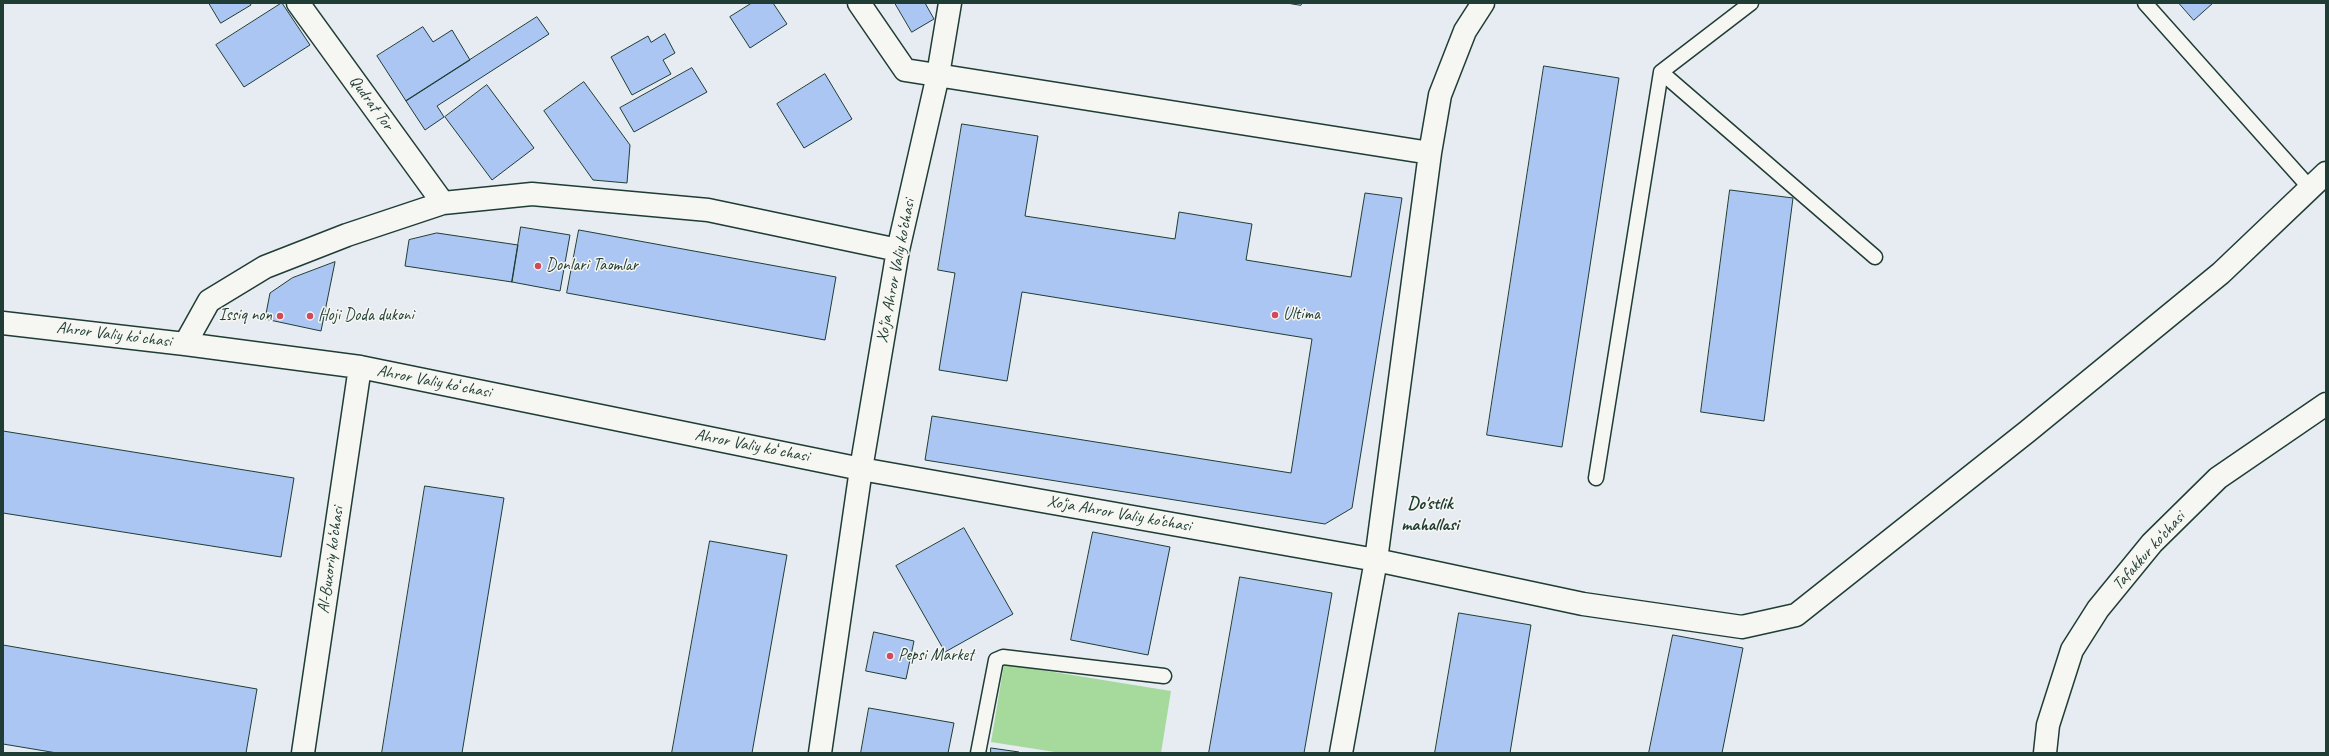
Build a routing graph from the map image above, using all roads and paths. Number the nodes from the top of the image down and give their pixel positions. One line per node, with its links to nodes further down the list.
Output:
1 (298, 3): 12 (street, Qudrat Tor)
2 (859, 3): 8 (street)
3 (950, 3): 8 (street, Xo‘ja Ahror Valiy ko‘chasi)
4 (1483, 3): 9 (street)
5 (1751, 3): 7 (lane)
6 (2145, 3): 11 (lane)
7 (1661, 72): 14 (lane); 20 (lane)
8 (938, 75): 9 (street); 13 (street, Xo‘ja Ahror Valiy ko‘chasi)
9 (1430, 153): 21 (street)
10 (2326, 173): 11 (street, Xo‘ja Ahror Valiy ko‘chasi)
11 (2310, 188): 21 (street, Xo‘ja Ahror Valiy ko‘chasi)
12 (443, 203): 13 (street); 16 (street)
13 (898, 250): 19 (street, Xo‘ja Ahror Valiy ko‘chasi)
14 (1875, 257)
15 (3, 323): 16 (street, Ahror Valiy koʻchasi)
16 (185, 344): 17 (street, Ahror Valiy koʻchasi)
17 (360, 367): 19 (street, Ahror Valiy koʻchasi); 23 (street, Al-Buxoriy ko‘chasi)
18 (2326, 404): 27 (street, Tafakkur ko‘chasi)
19 (862, 468): 21 (street, Xo‘ja Ahror Valiy ko‘chasi); 24 (street, Xo‘ja Ahror Valiy ko‘chasi)
20 (1596, 478)
21 (1376, 560): 26 (street)
22 (1164, 676): 25 (lane)
23 (303, 753)
24 (820, 753)
25 (978, 753)
26 (1341, 753)
27 (2045, 753)

